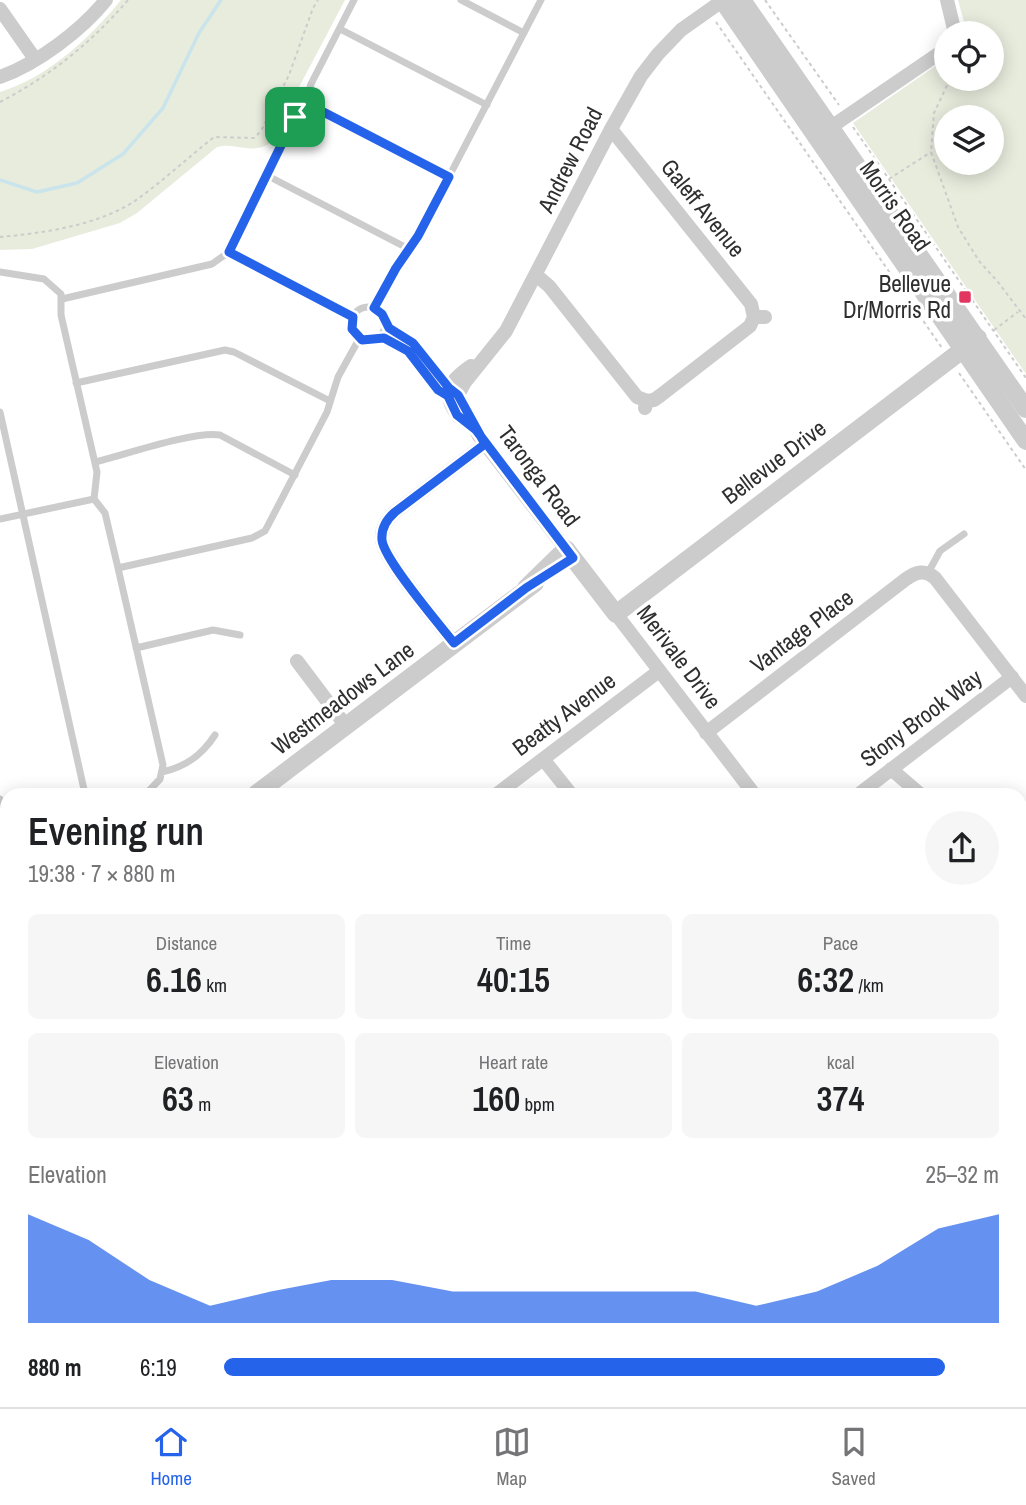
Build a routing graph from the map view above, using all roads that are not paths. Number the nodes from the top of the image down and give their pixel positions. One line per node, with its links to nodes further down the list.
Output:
1 (106, 0): 13 (street)
2 (354, 0): 10 (lane)
3 (461, 0): 11 (lane)
4 (541, 0): 11 (lane)
5 (742, 0): 17 (street, Morris Road)
6 (947, 0): 9 (street)
7 (719, 3): 17 (street, Morris Road); 18 (street, Andrew Road)
8 (0, 9): 13 (street)
9 (953, 21)
10 (340, 29): 15 (lane); 16 (lane)
11 (524, 33): 16 (lane)
12 (934, 57): 17 (street)
13 (35, 59): 14 (street)
14 (0, 77)
15 (306, 103): 19 (lane); 20 (lane)
16 (487, 105): 20 (lane)
17 (832, 127): 31 (street, Morris Road)
18 (611, 129): 24 (street, Andrew Road); 24 (street, Galeff Avenue)
19 (268, 176): 21 (lane); 22 (lane)
20 (449, 177): 21 (lane)
21 (409, 249): 26 (lane)
22 (229, 252): 25 (lane); 27 (lane)
23 (0, 272): 25 (lane)
24 (536, 275): 33 (street, Andrew Road)
25 (62, 299): 32 (lane)
26 (374, 308): 27 (lane); 28 (lane)
27 (353, 317): 29 (lane)
28 (386, 324): 30 (lane); 33 (lane, Taronga Road)
29 (359, 339): 30 (lane); 34 (lane)
30 (377, 339): 33 (lane, Taronga Road)
31 (971, 344): 35 (street, Morris Road); 37 (street, Morris Road); 48 (street, Bellevue Drive)
32 (76, 383): 34 (lane); 39 (lane)
33 (452, 393): 38 (street, Taronga Road)
34 (330, 401): 40 (lane)
35 (1026, 409)
36 (0, 412): 42 (lane)
37 (1026, 440)
38 (485, 444): 45 (street, Taronga Road); 50 (street)
39 (95, 463): 40 (lane); 41 (lane)
40 (295, 475): 46 (lane)
41 (94, 499): 42 (lane); 46 (lane)
42 (24, 513): 43 (lane); 62 (lane)
43 (0, 519)
44 (964, 534): 47 (lane)
45 (570, 553): 48 (street, Merivale Drive); 50 (street, Westmeadows Lane)
46 (118, 568): 51 (lane)
47 (928, 573): 54 (street); 57 (street, Vantage Place)
48 (615, 614): 53 (street, Merivale Drive)
49 (240, 635): 51 (lane)
50 (454, 643): 56 (street, Westmeadows Lane)
51 (136, 648): 61 (lane)
52 (296, 661): 56 (street)
53 (659, 670): 57 (street, Merivale Drive); 59 (street, Beatty Avenue)
54 (1012, 677): 55 (street); 60 (street, Stony Brook Way)
55 (1026, 696)
56 (346, 726): 64 (street, Westmeadows Lane)
57 (706, 733): 67 (street, Merivale Drive)
58 (215, 735): 61 (lane)
59 (543, 759): 65 (street, Beatty Avenue); 66 (street)
60 (891, 769): 68 (street, Stony Brook Way); 69 (street)
61 (162, 772): 63 (lane)
62 (84, 788)
63 (153, 788)
64 (264, 788)
65 (505, 788)
66 (566, 788)
67 (749, 788)
68 (867, 788)
69 (912, 788)

